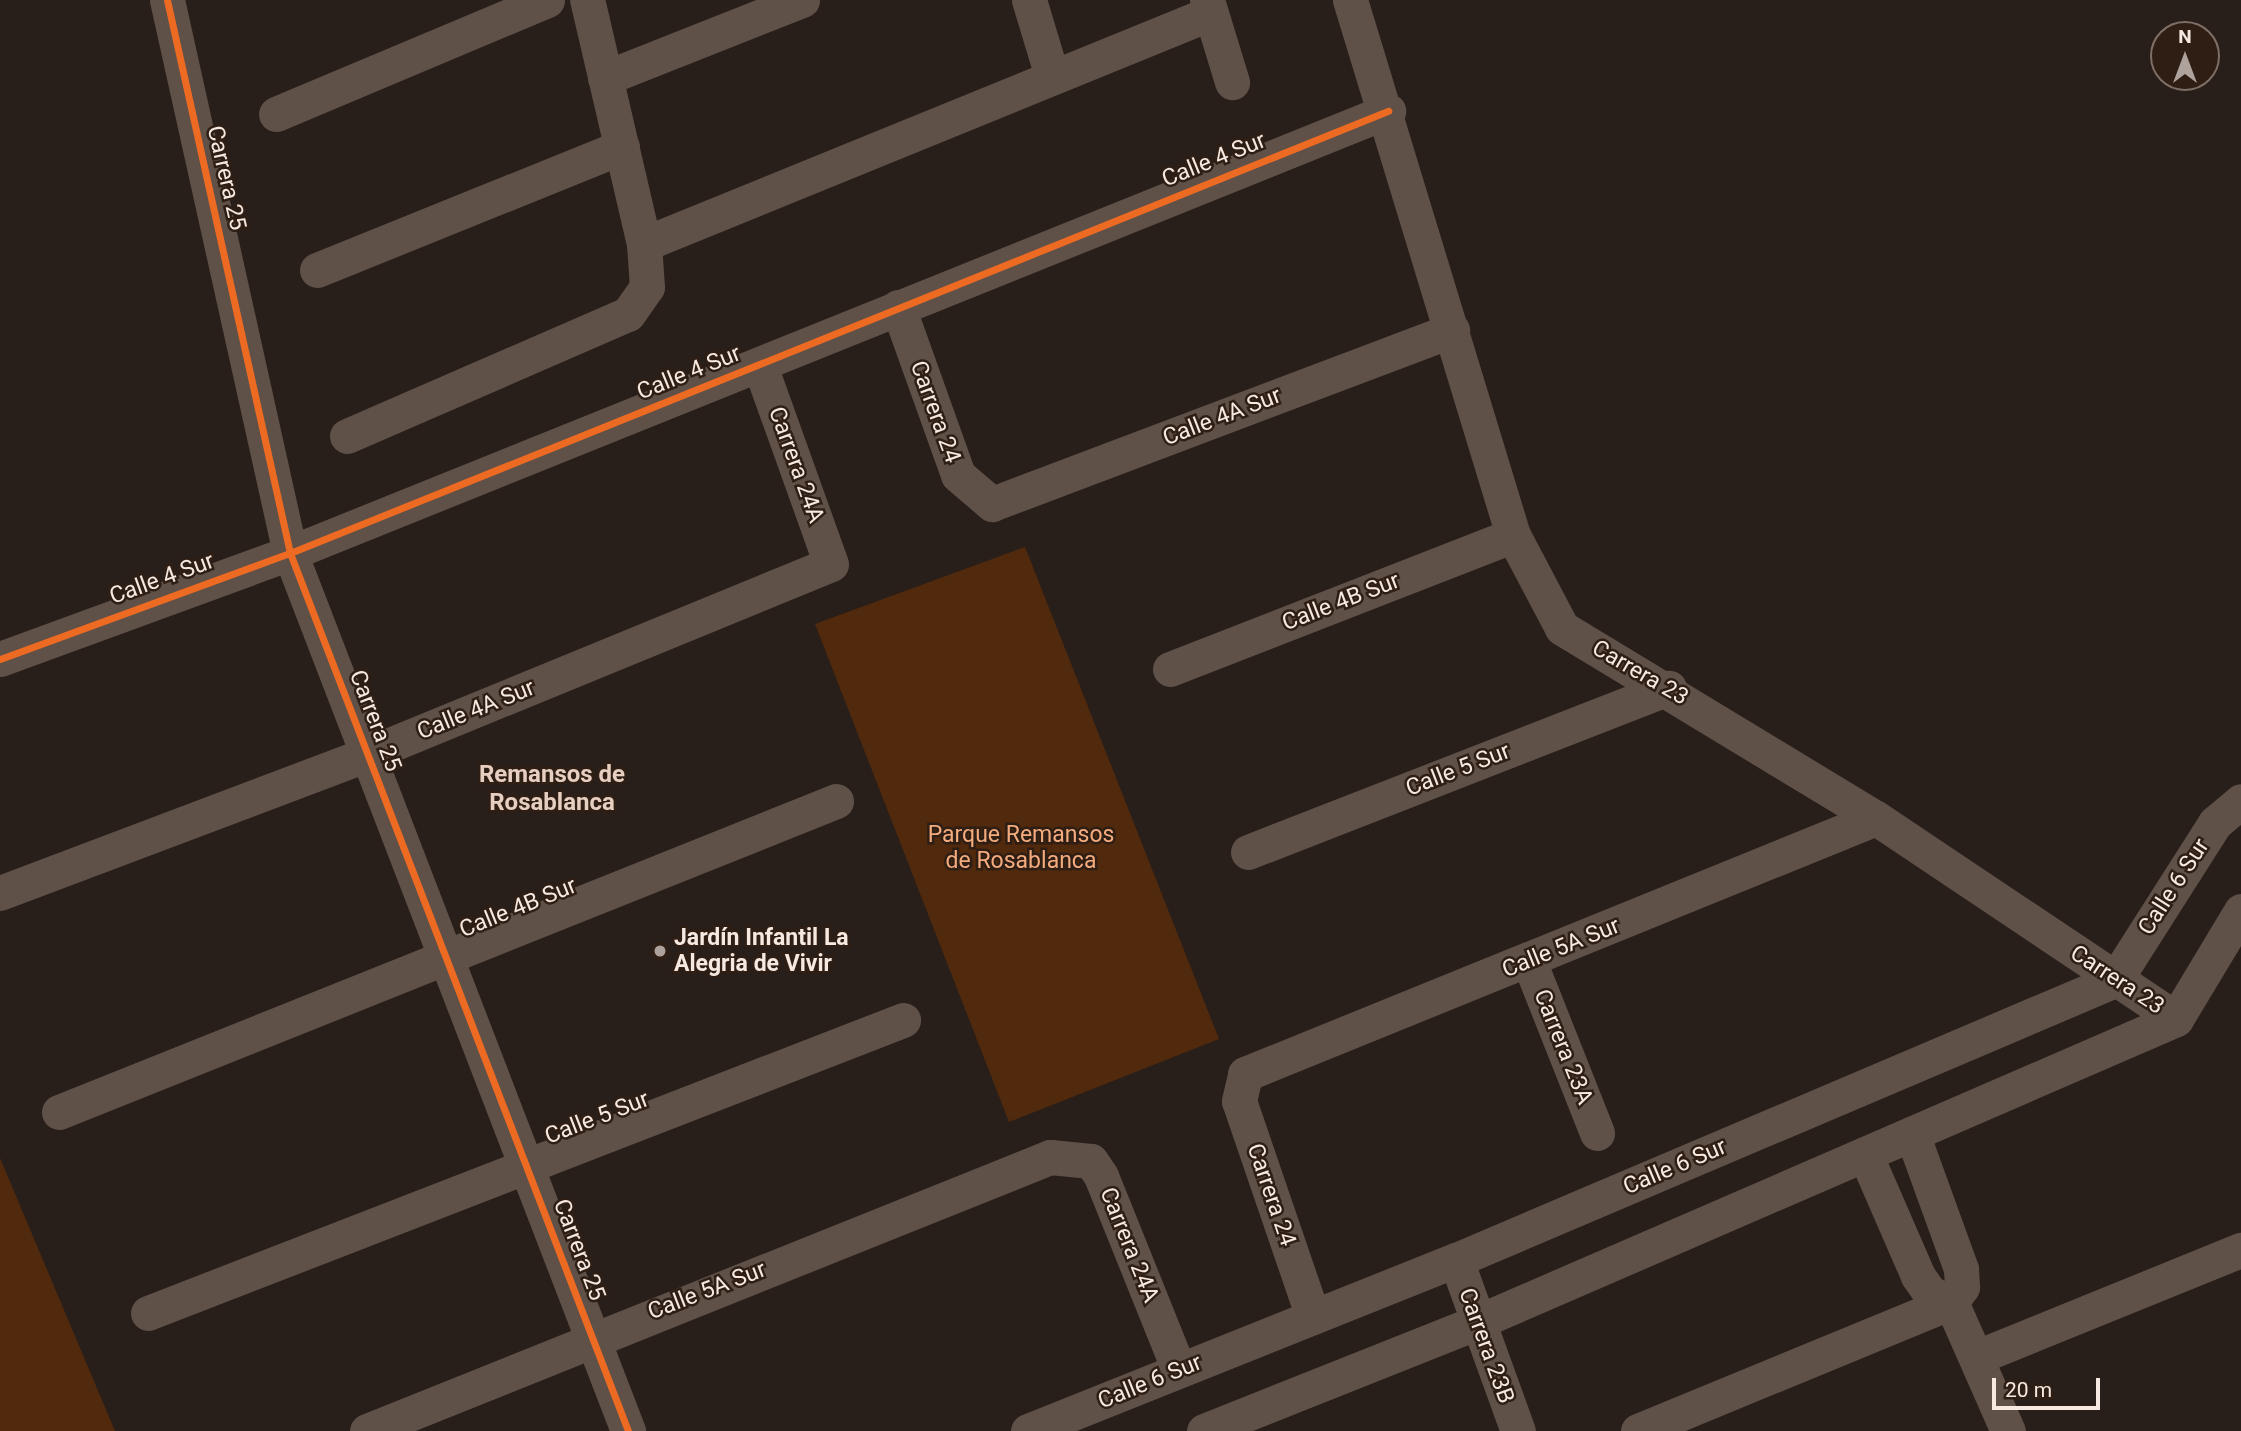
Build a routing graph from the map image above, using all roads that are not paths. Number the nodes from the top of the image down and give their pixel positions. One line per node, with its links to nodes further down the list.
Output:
1 (167, 0): 22 (street, Carrera 25)
2 (547, 0): 12 (street)
3 (587, 0): 9 (street)
4 (802, 0): 9 (street)
5 (1029, 0): 8 (street)
6 (1350, 0): 11 (street, Carrera 23)
7 (1209, 6): 8 (street); 10 (street)
8 (1051, 73): 14 (street)
9 (605, 78): 13 (street)
10 (1231, 82)
11 (1388, 111): 16 (street, Calle 4 Sur); 17 (street, Carrera 23)
12 (276, 114)
13 (622, 147): 14 (street); 15 (street)
14 (644, 244): 19 (street)
15 (317, 270)
16 (898, 307): 18 (street, Calle 4 Sur); 20 (street, Carrera 24)
17 (1452, 330): 20 (street, Calle 4A Sur); 21 (street, Carrera 23)
18 (760, 366): 22 (street, Calle 4 Sur); 23 (street, Carrera 24A)
19 (347, 436)
20 (992, 504)
21 (1513, 536): 25 (street, Calle 4B Sur); 26 (street, Carrera 23)
22 (290, 553): 24 (street, Calle 4 Sur); 27 (street, Carrera 25)
23 (831, 564): 27 (street, Calle 4A Sur)
24 (0, 659)
25 (1170, 669)
26 (1669, 688): 30 (street, Carrera 23); 31 (street, Calle 5 Sur)
27 (368, 754): 32 (street, Calle 4A Sur); 34 (street, Carrera 25)
28 (836, 801): 34 (street, Calle 4B Sur)
29 (2241, 801): 36 (street, Calle 6 Sur)
30 (1876, 818): 35 (street, Calle 5A Sur); 36 (street, Carrera 23)
31 (1248, 852)
32 (0, 893)
33 (2241, 911): 37 (street)
34 (446, 957): 40 (street, Calle 4B Sur); 45 (street, Carrera 25)
35 (1529, 961): 39 (street, Calle 5A Sur); 41 (street, Carrera 23A)
36 (2115, 980): 37 (street, Carrera 23); 47 (street, Calle 6 Sur)
37 (2176, 1019): 42 (street)
38 (903, 1020): 45 (street, Calle 5 Sur)
39 (1245, 1074): 50 (street, Carrera 24)
40 (59, 1112)
41 (1597, 1132)
42 (1912, 1134): 43 (street); 48 (street)
43 (1865, 1154): 48 (street); 51 (street)
44 (1050, 1157): 52 (street, Calle 5A Sur); 54 (street, Carrera 24A)
45 (526, 1166): 49 (street, Calle 5 Sur); 52 (street, Carrera 25)
46 (2241, 1250): 53 (street)
47 (1456, 1260): 50 (street, Calle 6 Sur); 51 (street, Carrera 23B)
48 (1951, 1302): 53 (street); 60 (street)
49 (148, 1312)
50 (1314, 1317): 54 (street, Calle 6 Sur)
51 (1475, 1323): 58 (street); 59 (street, Carrera 23B)
52 (592, 1336): 55 (street, Calle 5A Sur); 56 (street, Carrera 25)
53 (1977, 1357): 61 (street)
54 (1178, 1370): 57 (street, Calle 6 Sur)
55 (367, 1431)
56 (628, 1431)
57 (1028, 1431)
58 (1204, 1431)
59 (1518, 1431)
60 (1638, 1431)
61 (2008, 1431)

